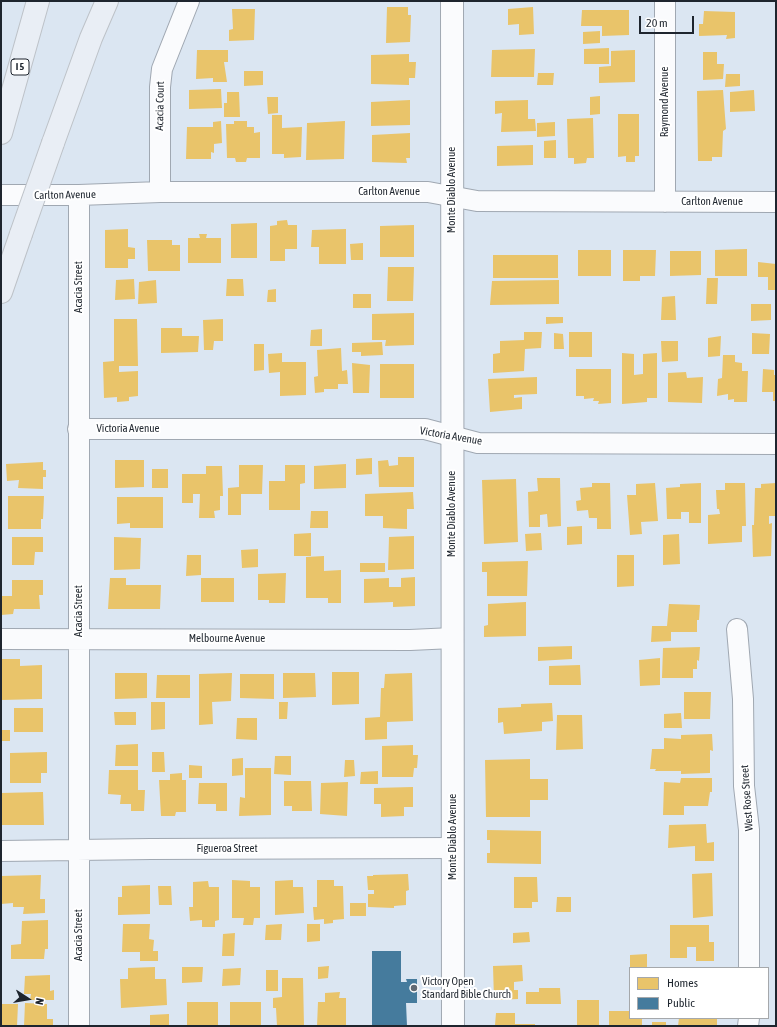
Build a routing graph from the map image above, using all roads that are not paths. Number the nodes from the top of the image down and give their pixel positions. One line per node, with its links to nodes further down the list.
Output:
1 (38, 1): 6 (highway, I 5)
2 (107, 1): 13 (highway, bridge)
3 (189, 1): 7 (street, Acacia Court)
4 (452, 1): 10 (street, Monte Diablo Avenue)
5 (664, 1): 11 (street, Raymond Avenue)
6 (1, 133)
7 (160, 192): 9 (street, Carlton Avenue); 10 (street, Carlton Avenue)
8 (1, 195): 9 (street, Carlton Avenue)
9 (79, 195): 14 (street, Acacia Street)
10 (452, 197): 11 (street, Carlton Avenue); 15 (street, Monte Diablo Avenue)
11 (665, 202): 12 (street, Carlton Avenue)
12 (776, 202)
13 (1, 292)
14 (78, 429): 15 (street, Victoria Avenue); 20 (street, Acacia Street)
15 (452, 436): 16 (street, Victoria Avenue); 18 (street, Monte Diablo Avenue)
16 (776, 444)
17 (737, 629): 24 (street, West Rose Street)
18 (453, 638): 20 (street, Melbourne Avenue); 21 (street, Monte Diablo Avenue)
19 (1, 639): 20 (street, Melbourne Avenue)
20 (79, 639): 22 (street, Acacia Street)
21 (453, 848): 22 (street, Figueroa Street); 26 (street, Monte Diablo Avenue)
22 (79, 850): 23 (street, Figueroa Street); 25 (street, Acacia Street)
23 (1, 851)
24 (749, 967)
25 (79, 1026)
26 (453, 1026)

